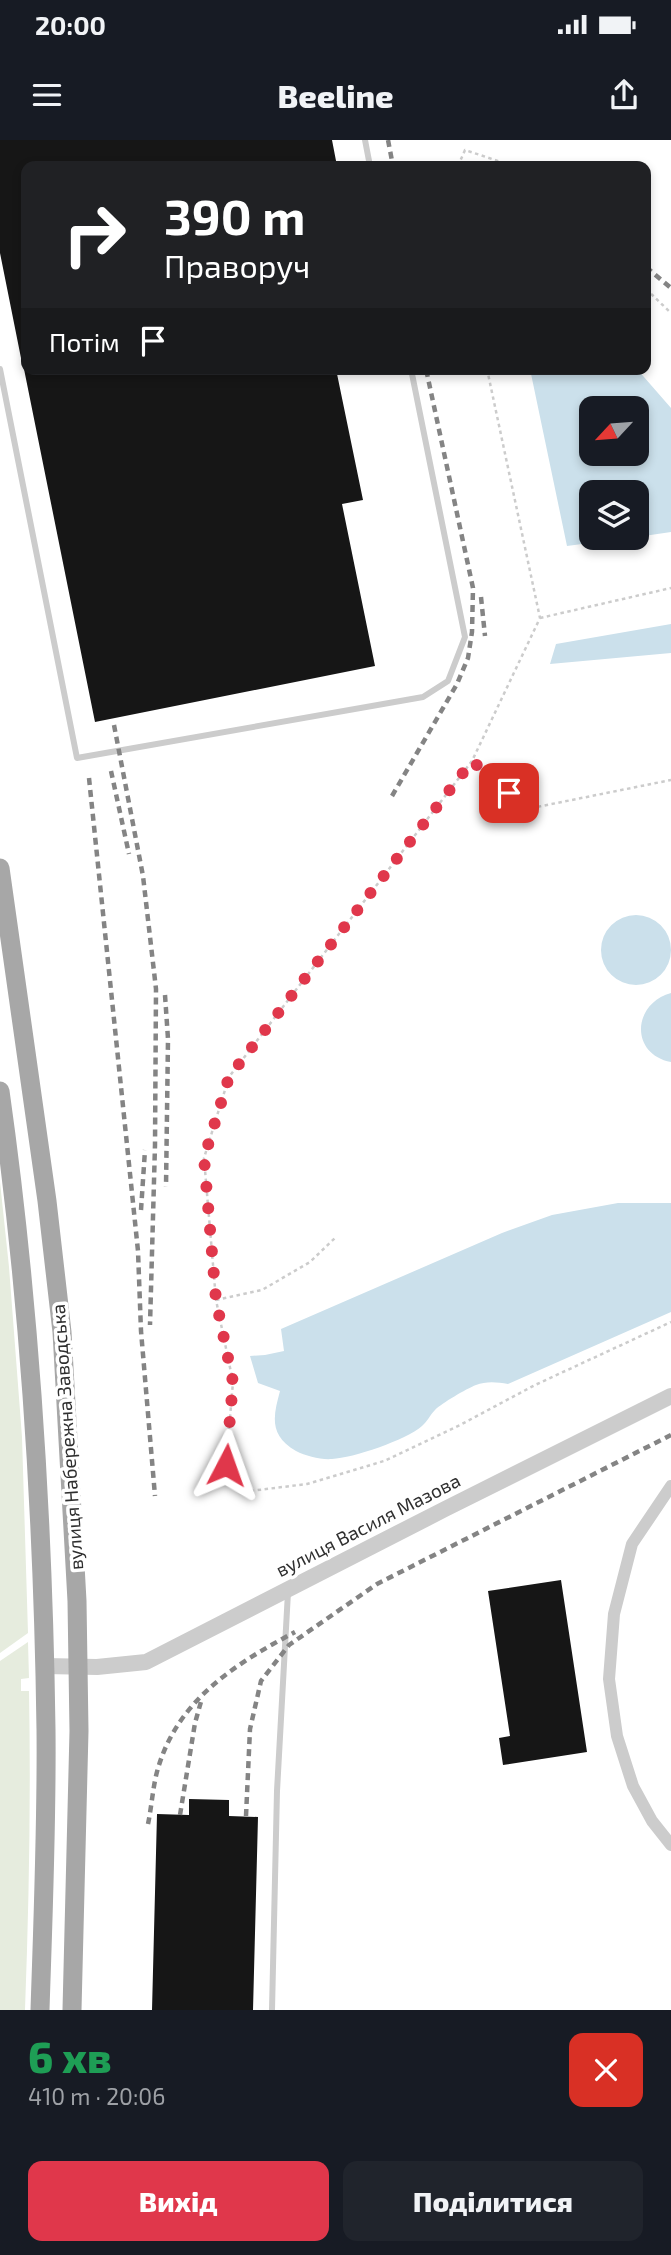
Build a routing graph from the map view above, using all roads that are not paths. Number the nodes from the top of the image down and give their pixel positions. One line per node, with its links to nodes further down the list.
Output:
1 (365, 140): 2 (lane)
2 (369, 161)
3 (0, 369): 4 (lane)
4 (412, 375)
5 (0, 868): 11 (main road, вулиця Набережна Заводська)
6 (0, 1091): 10 (main road, вулиця Набережна Заводська)
7 (671, 1396): 9 (street, вулиця Василя Мазова)
8 (671, 1486): 12 (street)
9 (288, 1589): 11 (street, вулиця Василя Мазова); 15 (lane)
10 (44, 1666): 11 (street, вулиця Василя Мазова); 13 (main road, вулиця Набережна Заводська)
11 (78, 1667): 14 (main road, вулиця Набережна Заводська)
12 (671, 1846)
13 (40, 2010)
14 (72, 2010)
15 (272, 2010)

